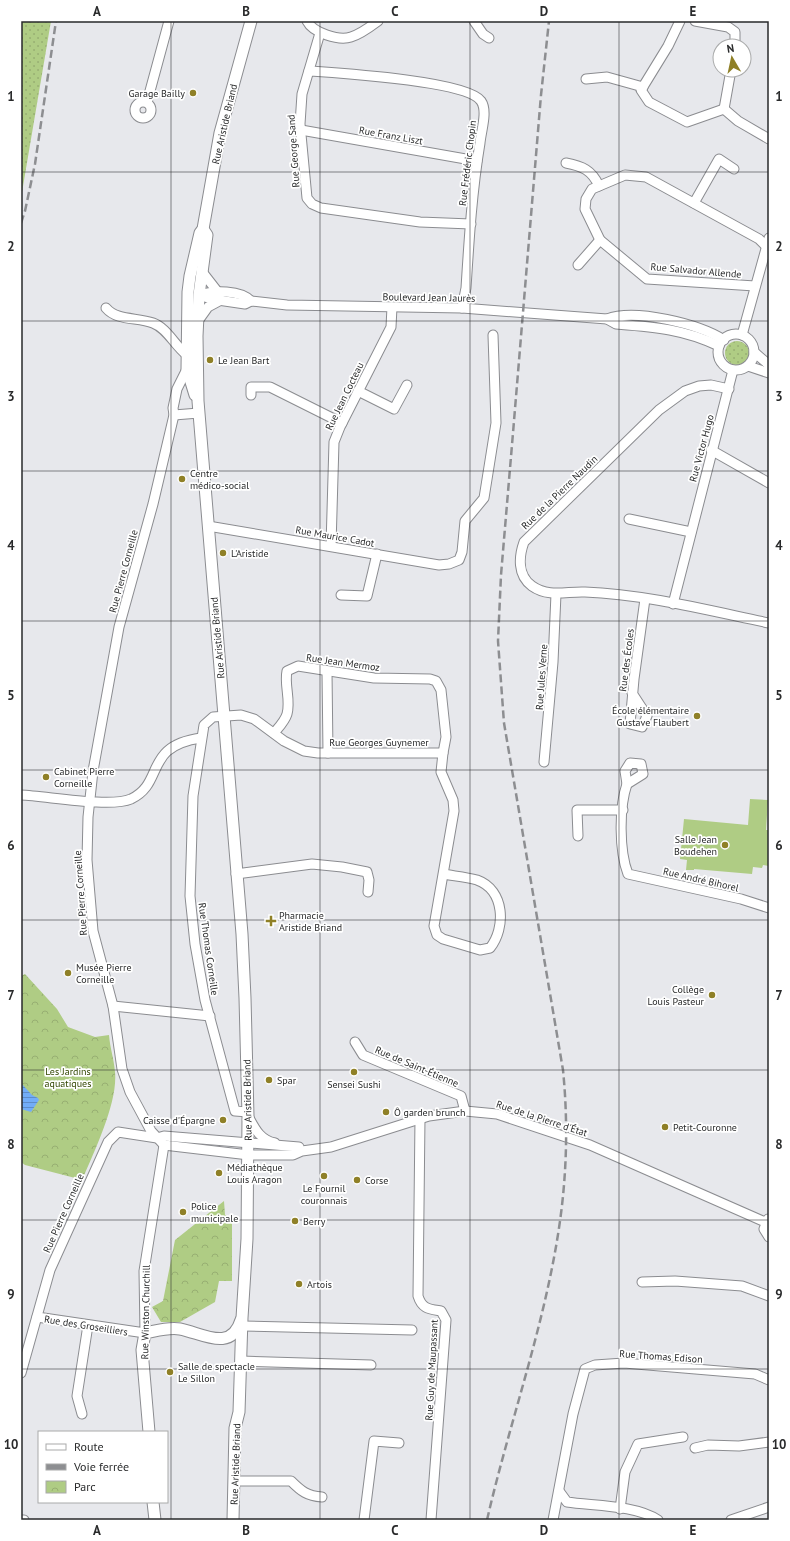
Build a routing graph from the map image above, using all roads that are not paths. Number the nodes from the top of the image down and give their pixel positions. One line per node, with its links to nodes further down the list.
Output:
1 (169, 21): 15 (street)
2 (251, 21): 25 (main road, Rue Aristide Briand)
3 (307, 21): 8 (street)
4 (378, 21): 8 (street)
5 (474, 21): 9 (street)
6 (680, 21): 14 (street)
7 (695, 21): 10 (street)
8 (320, 33): 11 (street, Rue George Sand)
9 (489, 38)
10 (735, 38)
11 (309, 71): 17 (street, Rue George Sand); 19 (street, Rue Frédéric Chopin)
12 (730, 78): 16 (street)
13 (586, 79): 14 (street)
14 (643, 87): 16 (street)
15 (147, 102)
16 (724, 109): 18 (street)
17 (301, 130): 19 (street, Rue Franz Liszt); 24 (street, Rue George Sand)
18 (769, 139)
19 (477, 161): 24 (street, Rue Frédéric Chopin)
20 (566, 163): 22 (street)
21 (734, 169): 23 (street)
22 (599, 186): 23 (street, Rue Salvador Allende); 27 (street, Rue Salvador Allende)
23 (694, 203): 28 (street, Rue Salvador Allende)
24 (471, 224): 41 (street, Rue Frédéric Chopin)
25 (204, 229): 31 (main road, Rue Aristide Briand); 32 (main road, Rue Aristide Briand)
26 (769, 238): 28 (street)
27 (600, 240): 30 (street); 33 (street, Rue Salvador Allende)
28 (767, 247): 29 (street)
29 (766, 257): 33 (street)
30 (578, 265)
31 (203, 273): 34 (street); 35 (main road, Rue Aristide Briand)
32 (190, 276): 35 (street); 40 (main road, Rue Aristide Briand)
33 (755, 286): 45 (street)
34 (217, 291): 35 (street); 37 (street, Boulevard Jean Jaurès)
35 (199, 295): 36 (street, Boulevard Jean Jaurès); 40 (street); 42 (main road, Rue Aristide Briand)
36 (222, 300): 37 (street, Boulevard Jean Jaurès); 42 (street)
37 (251, 301): 38 (street, Boulevard Jean Jaurès)
38 (392, 307): 41 (street, Boulevard Jean Jaurès); 57 (street, Rue Jean Cocteau)
39 (106, 308): 46 (street)
40 (188, 308): 43 (main road, Rue Aristide Briand)
41 (462, 308): 47 (street, Boulevard Jean Jaurès)
42 (198, 322): 43 (main road, Rue Aristide Briand)
43 (192, 335): 46 (street); 49 (main road, Rue Aristide Briand); 59 (main road, Rue Aristide Briand)
44 (494, 335): 69 (street, Rue Maurice Cadot)
45 (742, 335): 47 (street); 48 (street)
46 (168, 336): 49 (street)
47 (721, 343): 53 (street)
48 (754, 352): 50 (street); 51 (street)
49 (187, 355): 52 (main road, Rue Aristide Briand)
50 (769, 365)
51 (748, 366): 53 (street); 54 (street)
52 (187, 369): 59 (main road, Rue Aristide Briand); 61 (street, Rue Pierre Corneille)
53 (733, 370): 56 (street, Rue Victor Hugo)
54 (769, 373)
55 (407, 385): 57 (street)
56 (729, 389): 63 (street, Rue Victor Hugo); 70 (street, Rue de la Pierre Naudin)
57 (358, 391): 62 (street, Rue Jean Cocteau)
58 (251, 395): 62 (street)
59 (198, 401): 60 (main road, Rue Aristide Briand)
60 (199, 413): 61 (street); 66 (main road, Rue Aristide Briand)
61 (174, 415): 85 (street, Rue Pierre Corneille)
62 (342, 423): 68 (street, Rue Jean Cocteau)
63 (711, 450): 64 (street); 67 (street, Rue Victor Hugo)
64 (769, 483)
65 (629, 519): 67 (street)
66 (208, 526): 68 (street, Rue Maurice Cadot); 77 (main road, Rue Aristide Briand)
67 (691, 532): 73 (street, Rue Victor Hugo)
68 (331, 546): 69 (street, Rue Maurice Cadot)
69 (377, 554): 71 (street)
70 (556, 594): 72 (street, Rue de la Pierre Naudin); 82 (street, Rue Jules Verne)
71 (342, 595)
72 (645, 599): 73 (street, Rue de la Pierre Naudin); 76 (street, Rue des Écoles)
73 (673, 604): 74 (street, Rue de la Pierre Naudin)
74 (769, 623)
75 (327, 672): 78 (street, Rue Jean Mermoz); 80 (street); 81 (street, Rue Jean Mermoz)
76 (632, 693): 76 (street, Rue des Écoles)
77 (224, 715): 78 (street, Rue Georges Guynemer); 79 (street, Rue Thomas Corneille); 88 (main road, Rue Aristide Briand)
78 (274, 733): 80 (street, Rue Georges Guynemer)
79 (201, 738): 85 (street); 93 (street, Rue Thomas Corneille)
80 (328, 752): 81 (street, Rue Georges Guynemer)
81 (443, 753): 89 (street, Rue Georges Guynemer)
82 (544, 762)
83 (627, 784): 86 (street)
84 (21, 795): 85 (street)
85 (90, 801): 92 (street, Rue Pierre Corneille)
86 (623, 810): 87 (street); 91 (street, Rue André Bihorel)
87 (578, 836)
88 (236, 874): 90 (street); 96 (main road, Rue Aristide Briand)
89 (443, 874): 89 (street, Rue Georges Guynemer)
90 (368, 892)
91 (769, 908)
92 (113, 1006): 93 (street); 98 (street, Rue Pierre Corneille)
93 (210, 1016): 96 (street, Rue Thomas Corneille)
94 (355, 1042): 95 (street, Rue de Saint-Étienne)
95 (465, 1112): 97 (street, Rue de la Pierre d'État); 101 (street, Rue de la Pierre d'État)
96 (248, 1114): 99 (main road, Rue Aristide Briand); 100 (street, Rue de la Pierre d'État)
97 (420, 1118): 100 (street, Rue de la Pierre d'État); 130 (street, Rue Guy de Maupassant)
98 (161, 1141): 99 (street, Rue de la Pierre d'État); 105 (street, Rue Pierre Corneille); 109 (street, Rue Winston Churchill)
99 (248, 1149): 100 (street, Rue de la Pierre d'État); 106 (main road, Rue Aristide Briand)
100 (301, 1149)
101 (767, 1220): 102 (street)
102 (769, 1237)
103 (642, 1282): 104 (street)
104 (769, 1296)
105 (36, 1317): 107 (street, Rue des Groseilliers); 113 (street, Rue Pierre Corneille)
106 (242, 1322): 108 (street); 110 (main road); 111 (main road, Rue Aristide Briand)
107 (88, 1325): 109 (street, Rue des Groseilliers); 115 (street)
108 (412, 1330)
109 (145, 1333): 110 (main road, Rue des Groseilliers); 116 (main road, Rue Winston Churchill)
110 (230, 1336): 111 (main road)
111 (240, 1361): 112 (street); 121 (main road, Rue Aristide Briand)
112 (371, 1365)
113 (21, 1373)
114 (769, 1380): 122 (street, Rue Thomas Edison)
115 (82, 1414)
116 (149, 1431)
117 (683, 1436): 126 (street)
118 (769, 1442): 120 (street)
119 (399, 1443): 129 (street)
120 (695, 1448)
121 (234, 1481): 123 (street); 128 (main road, Rue Aristide Briand)
122 (559, 1491): 126 (street); 131 (street, Rue Thomas Edison)
123 (322, 1497)
124 (153, 1503): 127 (main road)
125 (769, 1507): 133 (street)
126 (620, 1509): 132 (street)
127 (155, 1520)
128 (233, 1520)
129 (364, 1520)
130 (431, 1520)
131 (553, 1520)
132 (658, 1520)
133 (732, 1520)

